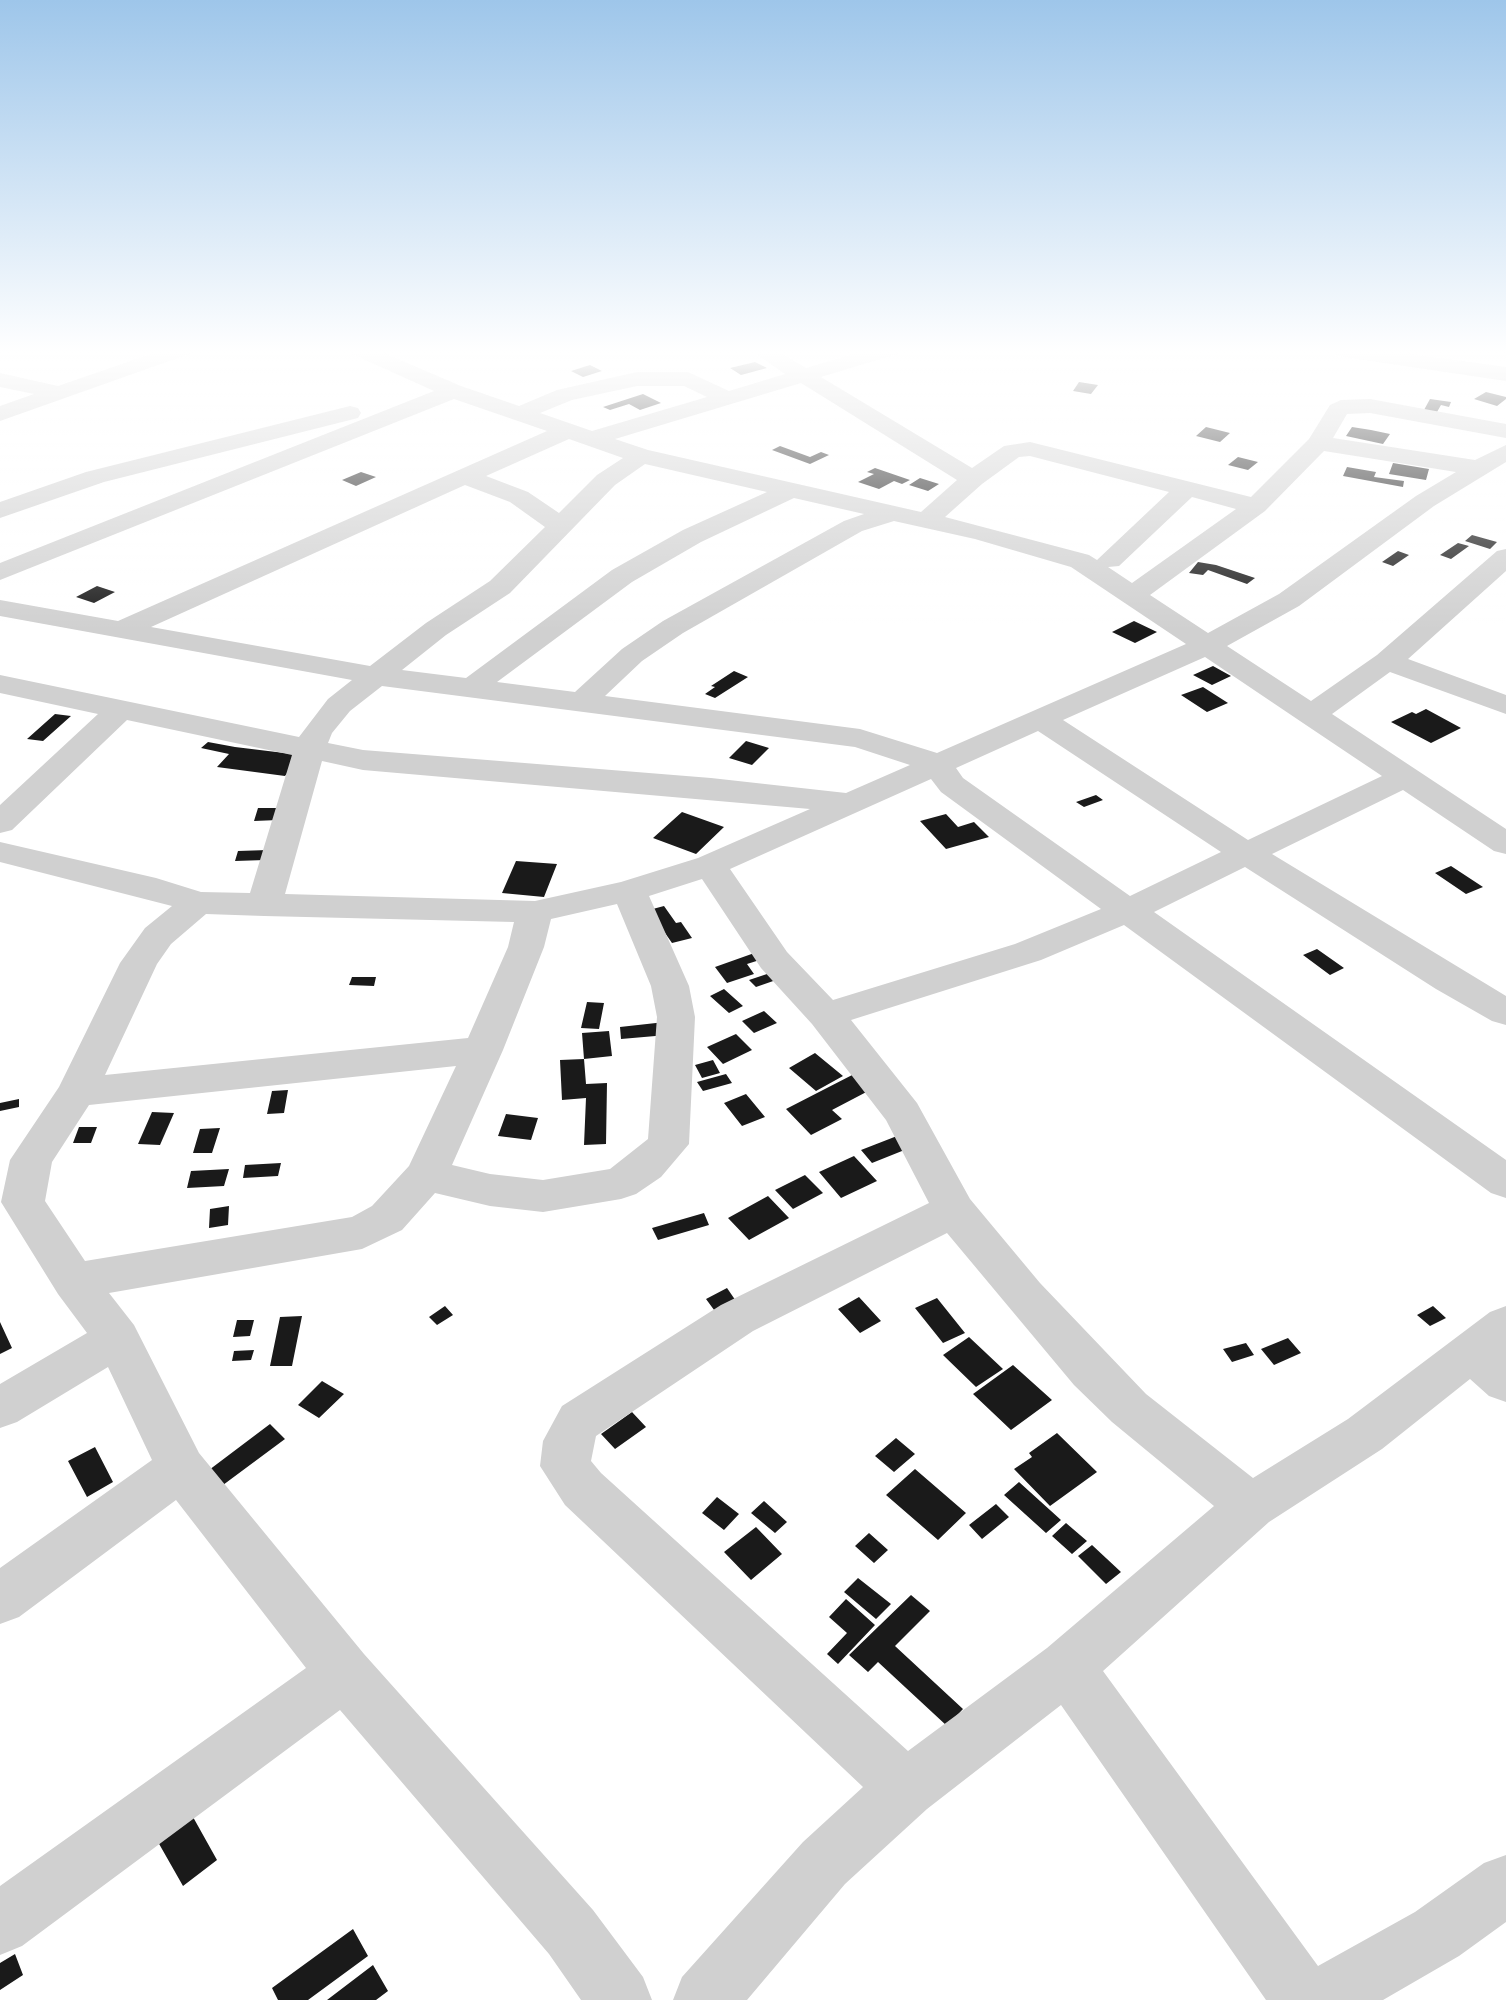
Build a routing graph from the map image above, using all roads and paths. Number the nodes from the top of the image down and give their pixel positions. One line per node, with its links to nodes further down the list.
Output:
1 (221, 443): 16 (street)
2 (321, 443): 24 (street)
3 (556, 443): 11 (street)
4 (603, 443): 9 (street)
5 (914, 443): 12 (street)
6 (1319, 443): 15 (street)
7 (1321, 443): 10 (street)
8 (1506, 452): 10 (street)
9 (641, 456): 14 (street); 19 (street)
10 (1479, 468): 28 (street)
11 (466, 477): 19 (street); 27 (street)
12 (973, 479): 13 (street); 18 (street)
13 (1189, 487): 15 (street); 22 (street)
14 (792, 490): 17 (street); 32 (street)
15 (1256, 506): 21 (street)
16 (0, 510)
17 (890, 514): 18 (street); 33 (street)
18 (926, 521): 23 (street)
19 (562, 527): 30 (street)
20 (1506, 557): 29 (street)
21 (1184, 559): 22 (street); 25 (street)
22 (1110, 560): 23 (street)
23 (1080, 561): 25 (street)
24 (0, 572)
25 (1132, 596): 28 (street)
26 (0, 608): 27 (street)
27 (118, 631): 30 (street)
28 (1206, 646): 36 (street); 37 (street)
29 (1387, 661): 34 (street); 36 (street)
30 (377, 676): 32 (street); 38 (street)
31 (0, 684): 35 (street)
32 (472, 688): 33 (street)
33 (582, 702): 39 (street)
34 (1506, 705)
35 (120, 710): 38 (street); 42 (street)
36 (1311, 715): 40 (street)
37 (1039, 718): 39 (street); 45 (street)
38 (309, 751): 41 (street); 49 (street)
39 (936, 763): 41 (street); 50 (street)
40 (1405, 777): 43 (street); 45 (street)
41 (849, 803): 46 (street)
42 (0, 823)
43 (1506, 844)
44 (0, 852): 48 (street)
45 (1244, 852): 50 (street); 52 (street)
46 (710, 865): 47 (street); 53 (street)
47 (629, 891): 51 (street); 56 (street)
48 (198, 903): 49 (street); 55 (street)
49 (264, 905): 51 (street)
50 (1129, 910): 53 (street); 57 (street)
51 (535, 912): 54 (street)
52 (1506, 1012)
53 (826, 1015): 59 (street)
54 (483, 1050): 55 (street); 56 (street)
55 (77, 1092): 58 (street)
56 (426, 1175): 60 (street)
57 (1506, 1182)
58 (11, 1210): 60 (street)
59 (954, 1210): 65 (street); 69 (street)
60 (74, 1281): 61 (street)
61 (117, 1338): 63 (street); 64 (street)
62 (1495, 1353): 65 (street)
63 (0, 1408)
64 (181, 1468): 66 (street); 68 (street)
65 (1251, 1506): 67 (street)
66 (0, 1599)
67 (1067, 1667): 69 (street); 74 (street)
68 (344, 1673): 71 (street); 72 (street)
69 (906, 1788): 73 (street)
70 (1506, 1885): 75 (street)
71 (0, 1924)
72 (620, 2000)
73 (705, 2000)
74 (1304, 2000)
75 (1321, 2000)

